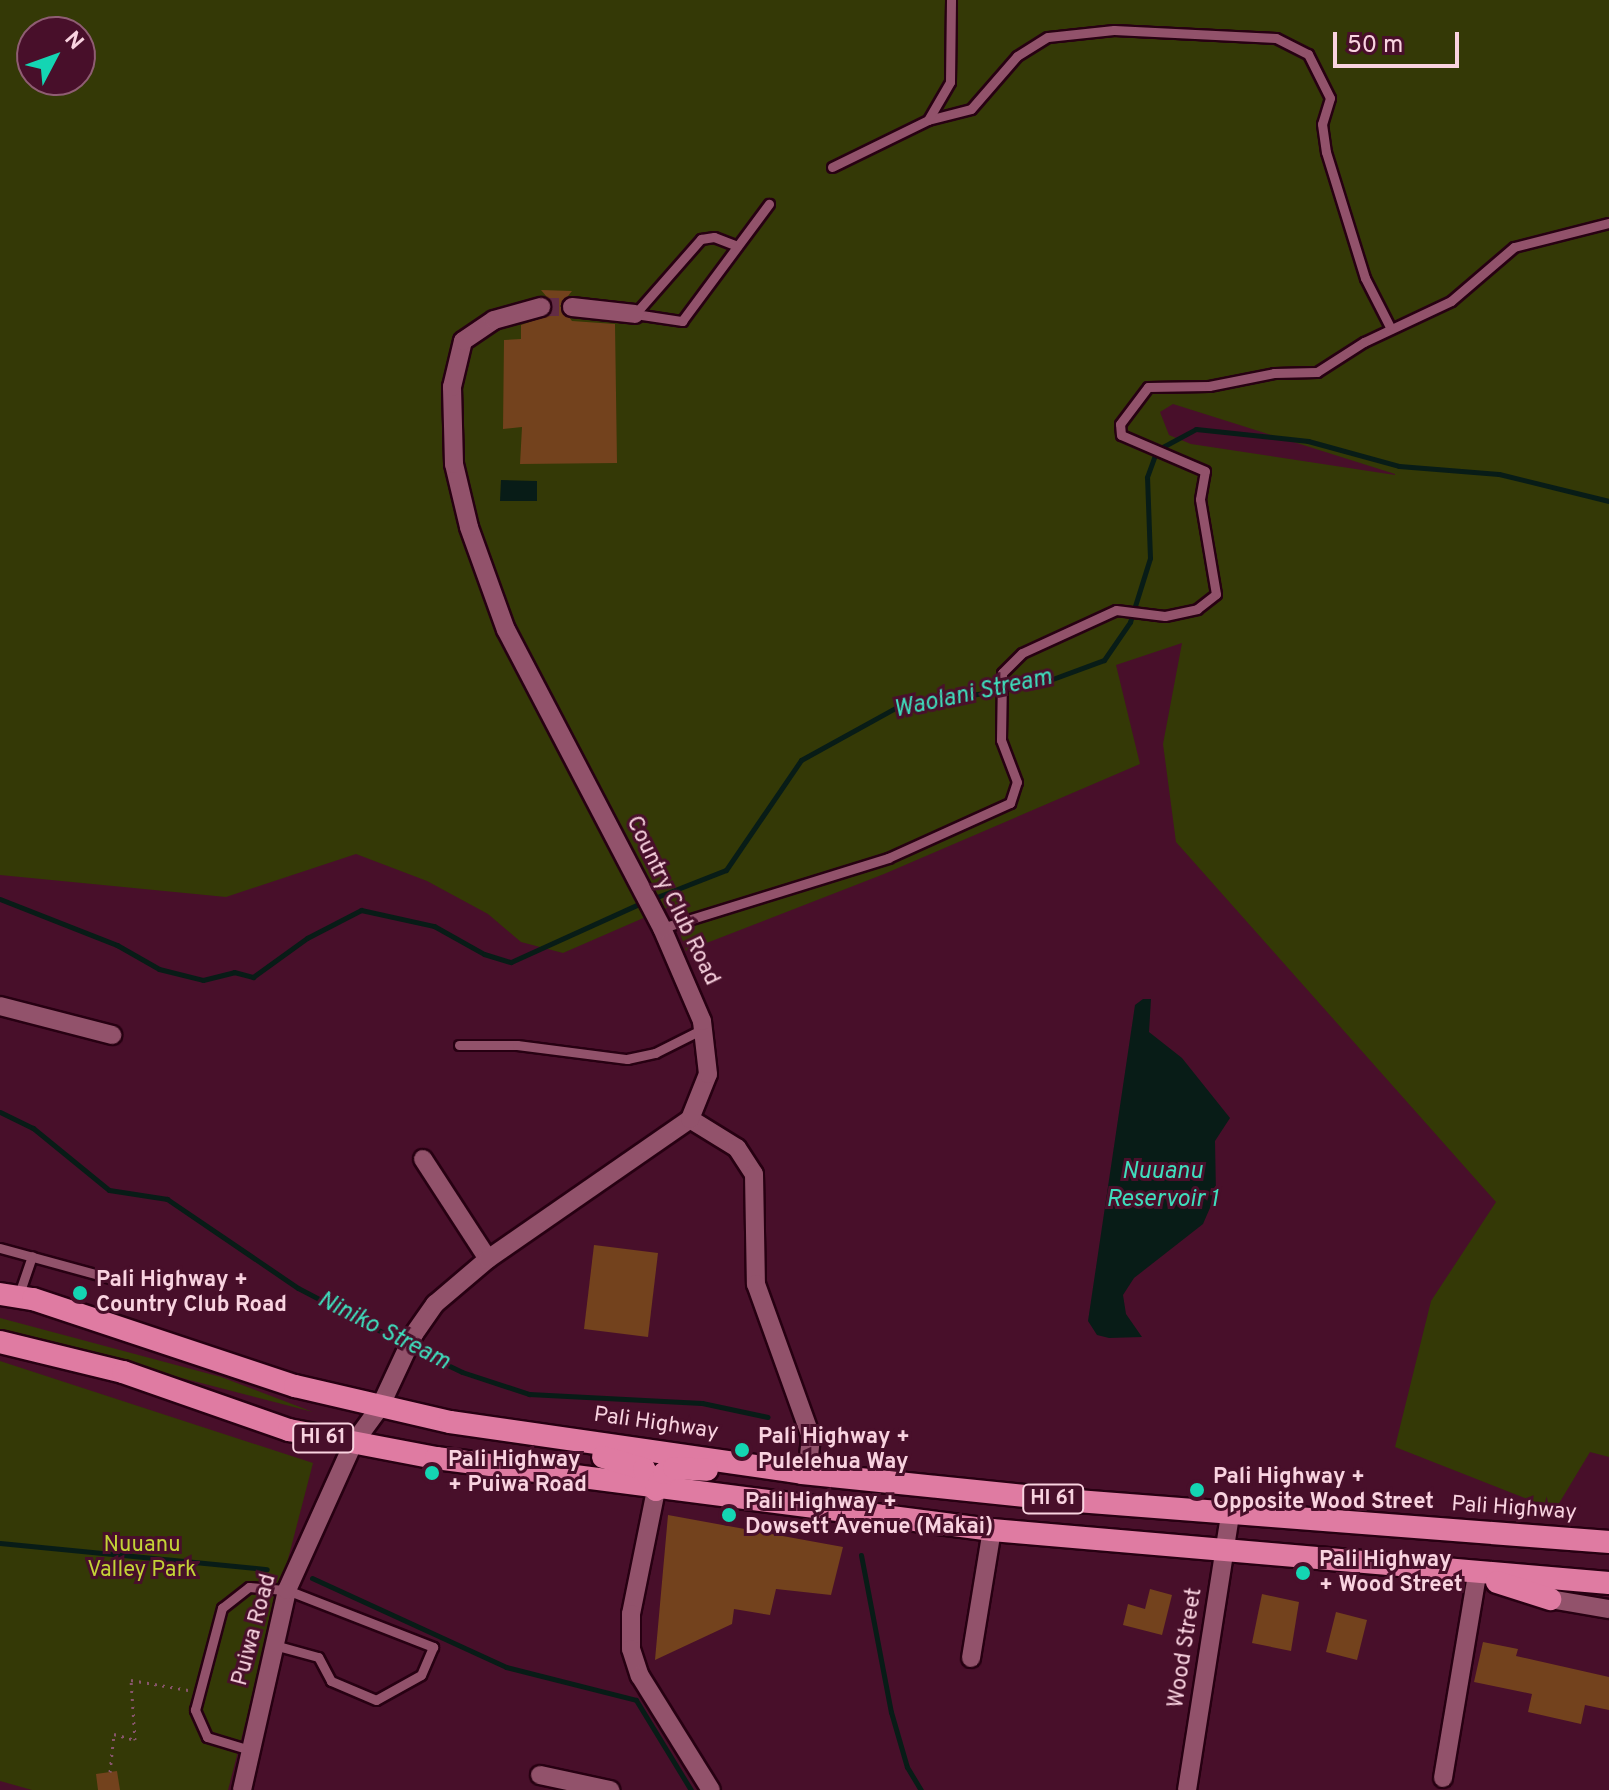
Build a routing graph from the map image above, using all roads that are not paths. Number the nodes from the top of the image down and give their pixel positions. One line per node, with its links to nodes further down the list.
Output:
1 (951, 0): 2 (lane)
2 (928, 120): 3 (lane); 10 (lane)
3 (832, 167)
4 (769, 204): 6 (lane)
5 (1609, 223): 10 (lane)
6 (737, 246): 9 (lane); 9 (lane)
7 (541, 307): 11 (street, Country Club Road)
8 (572, 307): 9 (street)
9 (635, 314)
10 (1391, 329): 11 (lane)
11 (659, 922): 13 (street, Country Club Road)
12 (0, 1006): 14 (street)
13 (703, 1029): 15 (lane); 16 (street, Country Club Road)
14 (112, 1035)
15 (459, 1045)
16 (690, 1119): 20 (street); 27 (street)
17 (423, 1159): 20 (street)
18 (0, 1248): 19 (lane)
19 (32, 1256): 21 (lane); 22 (lane)
20 (488, 1259): 24 (street)
21 (117, 1280)
22 (9, 1295): 24 (highway, Pali Highway / HI 61)
23 (0, 1342): 26 (highway, HI 61)
24 (380, 1407): 25 (highway, Pali Highway / HI 61); 26 (street)
25 (544, 1435): 27 (highway, Pali Highway / HI 61); 28 (highway)
26 (353, 1444): 28 (highway, HI 61); 35 (street, Puiwa Road)
27 (805, 1473): 28 (highway); 29 (highway, Pali Highway / HI 61)
28 (656, 1490): 30 (highway, HI 61); 45 (street)
29 (1230, 1514): 31 (highway, Pali Highway / HI 61); 32 (street, Wood Street)
30 (992, 1530): 32 (highway, HI 61); 39 (street)
31 (1609, 1542)
32 (1226, 1553): 33 (highway, HI 61); 46 (street, Wood Street)
33 (1477, 1574): 34 (highway, HI 61); 36 (highway); 42 (street)
34 (1609, 1583)
35 (287, 1590): 38 (street, Puiwa Road); 38 (lane); 40 (lane)
36 (1550, 1599): 37 (street)
37 (1609, 1609)
38 (274, 1645): 40 (street, Puiwa Road)
39 (971, 1658)
40 (250, 1750): 43 (street, Puiwa Road)
41 (540, 1775): 44 (street)
42 (1443, 1778)
43 (242, 1790)
44 (610, 1790)
45 (711, 1790)
46 (1187, 1790)

